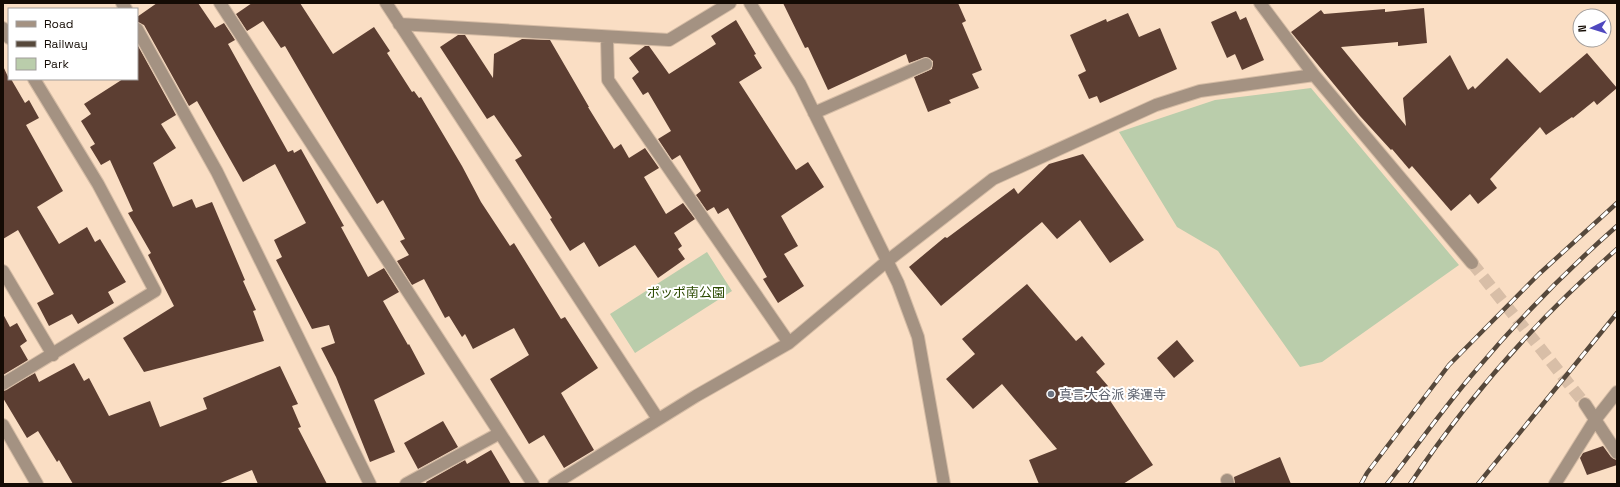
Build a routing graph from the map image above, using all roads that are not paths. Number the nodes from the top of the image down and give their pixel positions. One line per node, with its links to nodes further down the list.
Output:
1 (220, 3): 24 (street)
2 (386, 3): 6 (street)
3 (730, 3): 8 (street)
4 (750, 3): 12 (street)
5 (1260, 3): 10 (street)
6 (399, 24): 8 (street); 21 (street)
7 (138, 31): 27 (street)
8 (607, 38): 16 (street)
9 (926, 64): 12 (street)
10 (1314, 75): 13 (street); 14 (street)
11 (35, 80): 17 (street)
12 (814, 114): 13 (street)
13 (886, 262): 16 (street); 31 (street)
14 (1472, 263)
15 (3, 271): 17 (street)
16 (789, 342): 21 (street)
17 (53, 355): 18 (street)
18 (3, 384)
19 (1617, 392): 22 (street)
20 (1585, 404): 22 (street)
21 (658, 420): 30 (street)
22 (1595, 420): 25 (street); 32 (street)
23 (3, 425): 26 (street)
24 (500, 433): 28 (street); 29 (street)
25 (1617, 453)
26 (37, 484)
27 (370, 484)
28 (406, 484)
29 (533, 484)
30 (554, 484)
31 (944, 484)
32 (1555, 484)

